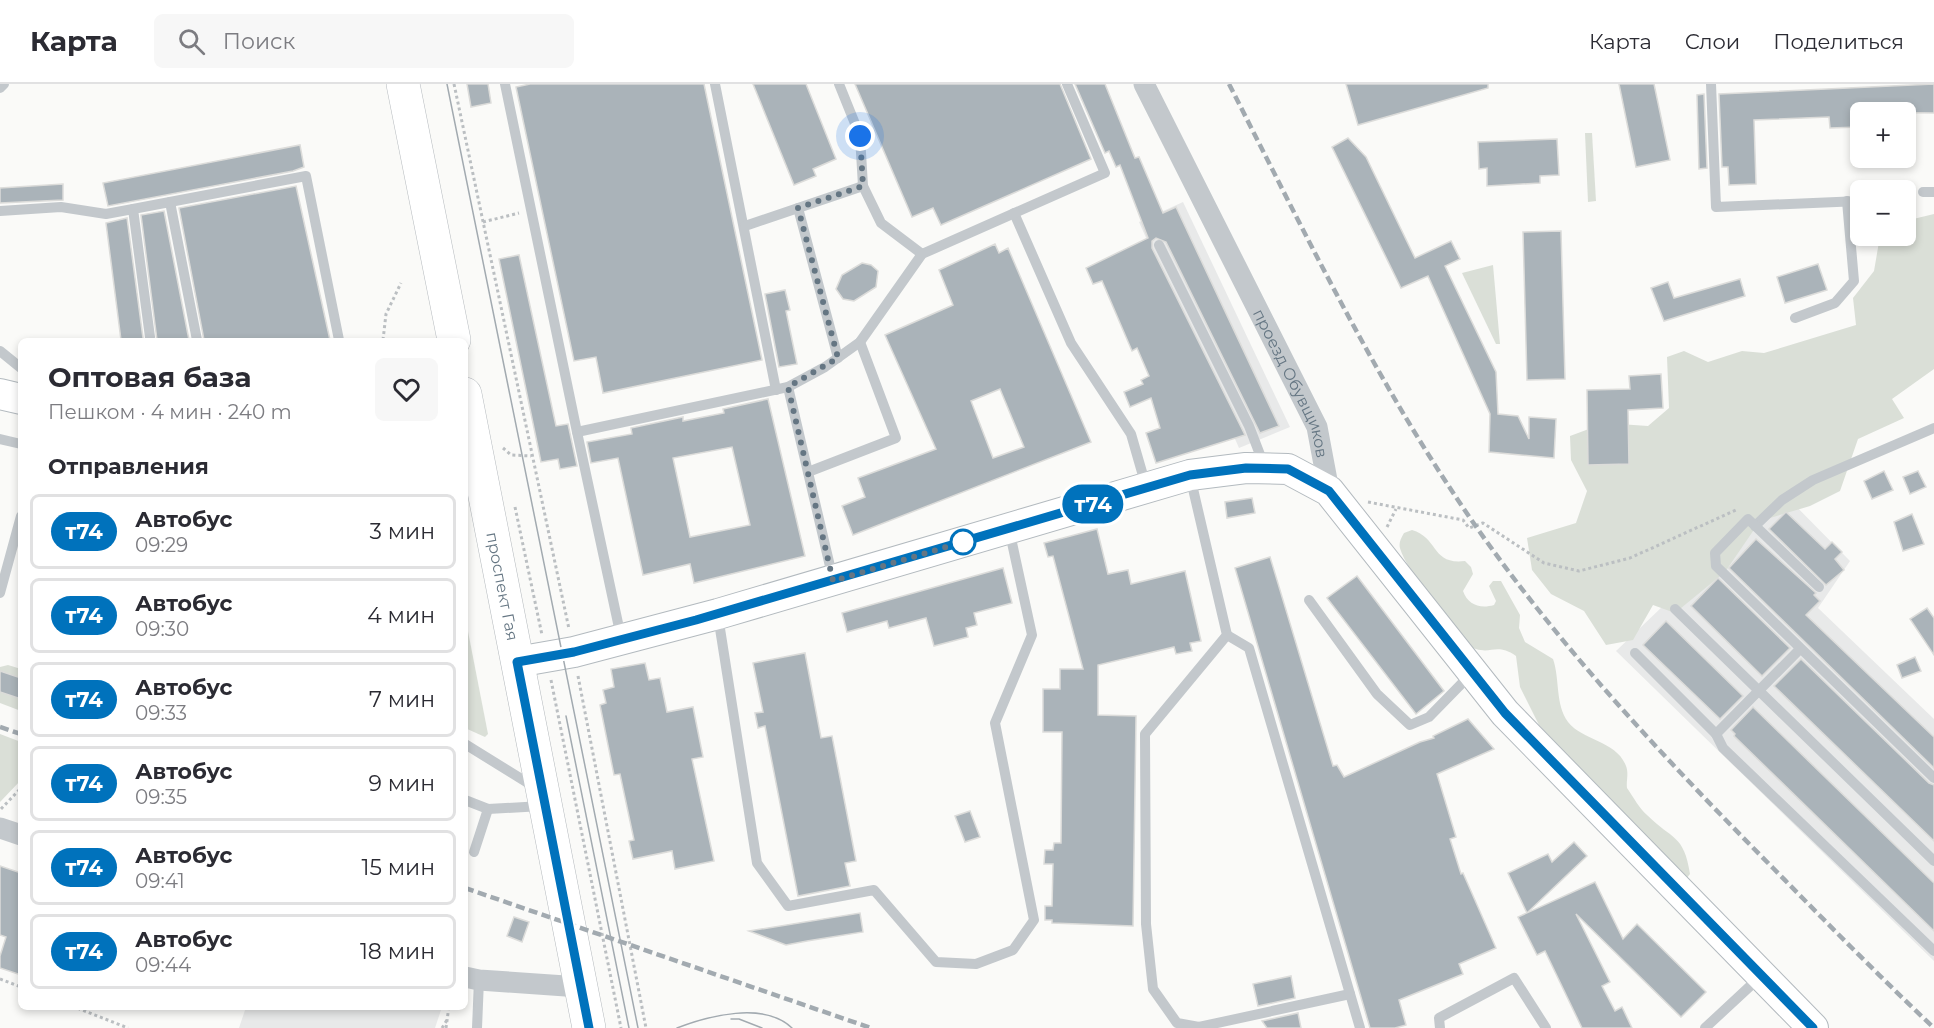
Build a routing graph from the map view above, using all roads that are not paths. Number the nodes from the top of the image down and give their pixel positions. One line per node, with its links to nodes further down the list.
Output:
1 (4, 84): 9 (lane)
2 (403, 84): 24 (main road)
3 (505, 84): 35 (lane)
4 (716, 84): 17 (lane)
5 (839, 84): 10 (lane)
6 (1067, 84): 16 (lane)
7 (1144, 84): 43 (street, проезд Обувщиков)
8 (1712, 84): 11 (lane)
9 (0, 88)
10 (863, 186): 13 (lane); 19 (lane)
11 (1847, 201): 20 (lane)
12 (170, 202): 14 (lane); 22 (lane); 23 (lane)
13 (798, 208): 17 (lane); 27 (lane)
14 (133, 209): 15 (lane); 21 (lane)
15 (0, 211)
16 (1014, 213): 19 (lane); 42 (lane)
17 (745, 226): 30 (lane)
18 (1159, 245): 38 (lane)
19 (922, 254): 25 (lane)
20 (1796, 318)
21 (150, 337)
22 (197, 338)
23 (339, 338)
24 (454, 338)
25 (860, 342): 27 (lane); 39 (lane)
26 (0, 351): 28 (lane)
27 (838, 358): 29 (lane)
28 (18, 366)
29 (788, 387): 30 (lane); 39 (lane)
30 (776, 390): 35 (lane)
31 (0, 394): 32 (street)
32 (18, 398)
33 (468, 425): 41 (main road, проспект Гая)
34 (1934, 428): 44 (lane)
35 (577, 432): 54 (lane)
36 (0, 439): 37 (lane)
37 (18, 443)
38 (1265, 468): 40 (street); 43 (street)
39 (808, 472): 47 (lane)
40 (1190, 475): 42 (street); 53 (lane)
41 (474, 488): 57 (main road, проспект Гая)
42 (1147, 488): 46 (street)
43 (1329, 491): 58 (street, проезд Обувщиков)
44 (1755, 526): 48 (lane); 55 (lane)
45 (18, 527): 49 (lane)
46 (1009, 529): 47 (street); 52 (lane)
47 (833, 581): 52 (street)
48 (1819, 587)
49 (0, 593)
50 (1309, 600): 58 (lane)
51 (1675, 609): 59 (lane)
52 (717, 614): 54 (street)
53 (1227, 635): 74 (lane); 74 (lane)
54 (621, 640): 57 (street)
55 (1800, 649): 59 (lane); 62 (lane)
56 (1635, 653): 60 (lane)
57 (546, 657): 63 (main road, проспект Гая)
58 (1472, 673): 71 (street, проезд Обувщиков)
59 (1759, 691): 60 (lane); 69 (lane)
60 (1716, 734): 70 (lane)
61 (468, 746): 63 (lane)
62 (1934, 778)
63 (544, 799): 65 (lane); 73 (main road, проспект Гая)
64 (468, 801): 65 (lane)
65 (488, 809): 68 (lane)
66 (0, 828): 67 (street)
67 (18, 834)
68 (474, 852)
69 (1934, 861)
70 (1934, 951)
71 (1761, 976): 80 (lane); 81 (street, проезд Обувщиков)
72 (472, 979): 73 (street); 75 (lane)
73 (580, 987): 76 (main road, проспект Гая)
74 (1350, 994): 77 (lane)
75 (477, 1028)
76 (589, 1028)
77 (1359, 1028)
78 (1440, 1028): 79 (lane)
79 (1546, 1028)
80 (1705, 1028)
81 (1813, 1028)

